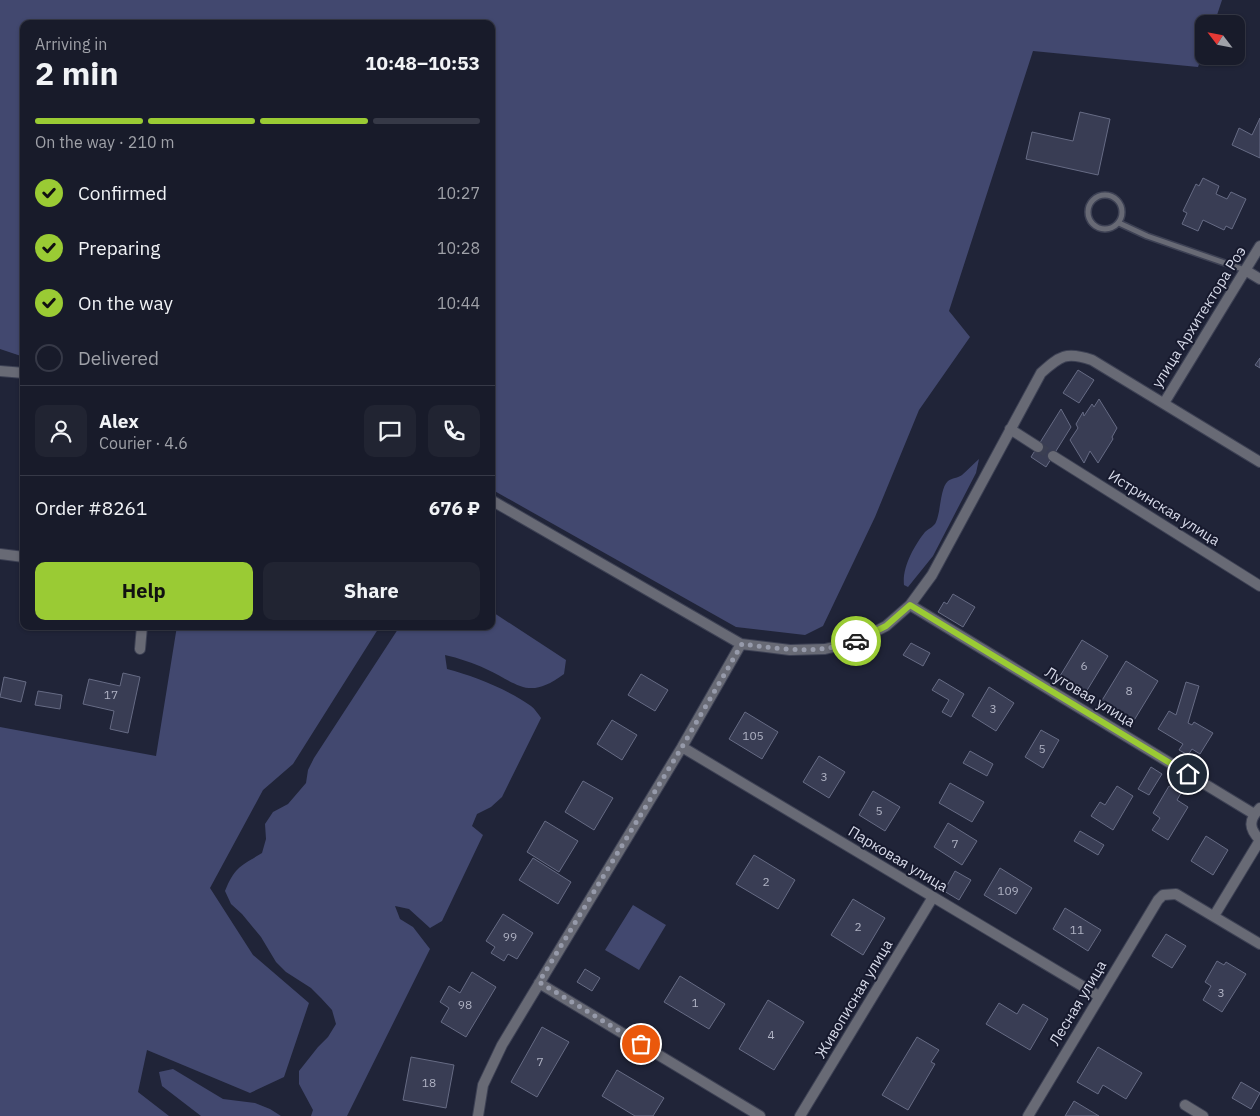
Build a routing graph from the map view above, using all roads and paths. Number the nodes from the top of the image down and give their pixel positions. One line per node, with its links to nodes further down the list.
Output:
1 (1119, 223): 1 (lane); 3 (lane)
2 (1260, 246): 3 (street, улица Архитектора Роэ)
3 (1246, 270): 4 (street); 7 (street, улица Архитектора Роэ)
4 (1260, 279)
5 (0, 371): 6 (street)
6 (20, 372)
7 (1164, 403): 8 (street); 11 (street)
8 (1010, 429): 9 (street); 16 (street)
9 (1038, 447)
10 (1053, 456): 15 (street, Истринская улица)
11 (1260, 462)
12 (495, 502): 18 (street)
13 (0, 554): 14 (street)
14 (20, 556)
15 (1260, 586)
16 (910, 605): 18 (street); 21 (street, Луговая улица)
17 (142, 630): 19 (street)
18 (742, 644): 20 (street)
19 (140, 649)
20 (682, 747): 23 (street, Парковая улица); 26 (street)
21 (1257, 811): 22 (street, Луговая улица)
22 (1260, 840): 24 (street)
23 (932, 897): 27 (street, Парковая улица); 31 (street, Живописная улица)
24 (1214, 916): 25 (street); 27 (street, Лесная улица)
25 (1260, 944)
26 (539, 982): 29 (street); 30 (street)
27 (1099, 996): 32 (street, Лесная улица)
28 (1185, 1105): 33 (street)
29 (478, 1116)
30 (760, 1116)
31 (800, 1116)
32 (1028, 1116)
33 (1203, 1116)

